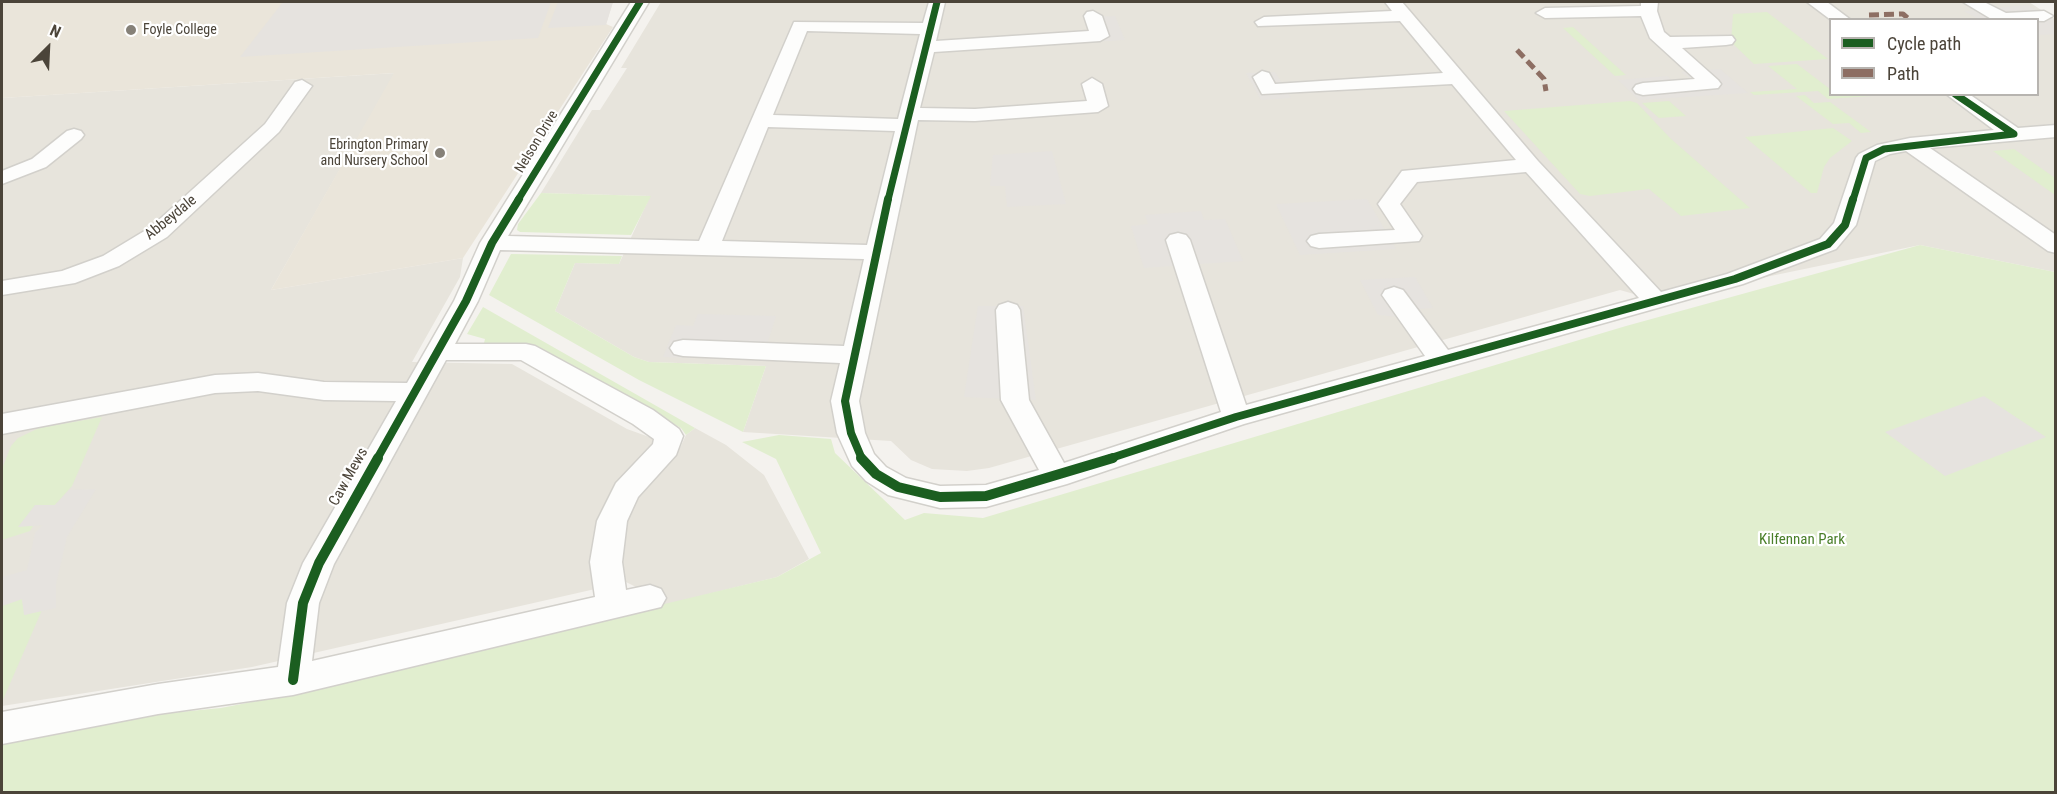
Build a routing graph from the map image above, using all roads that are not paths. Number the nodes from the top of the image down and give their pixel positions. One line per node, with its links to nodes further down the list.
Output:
1 (640, 2): 31 (street, Nelson Drive)
2 (937, 2): 12 (street)
3 (1816, 2): 10 (street)
4 (1972, 2): 9 (street)
5 (1649, 6): 7 (street); 14 (street)
6 (1398, 9): 11 (street); 16 (street)
7 (1545, 13)
8 (1093, 16): 12 (street)
9 (2044, 16)
10 (1840, 18)
11 (1264, 22)
12 (929, 38): 21 (street); 22 (street)
13 (1726, 40): 14 (street)
14 (1666, 43): 19 (street)
15 (1262, 77): 16 (street)
16 (1459, 78): 27 (street)
17 (1092, 84): 21 (street)
18 (302, 86): 35 (street, Abbeydale)
19 (1643, 89)
20 (1958, 96): 24 (street)
21 (908, 120): 22 (street); 34 (street)
22 (761, 121): 33 (street)
23 (2055, 132): 24 (street)
24 (2014, 134): 26 (street)
25 (74, 135): 28 (street)
26 (1910, 144): 32 (street); 38 (street)
27 (1531, 165): 30 (street); 38 (street)
28 (2, 178)
29 (1178, 240): 45 (street)
30 (1319, 241)
31 (492, 243): 33 (street); 37 (street, Nelson Drive)
32 (2055, 246)
33 (708, 248): 34 (street)
34 (879, 252): 42 (street)
35 (2, 288)
36 (1394, 295): 43 (street)
37 (466, 301): 41 (street, Caw Mews)
38 (1656, 301): 43 (street)
39 (1008, 310): 47 (street)
40 (683, 348): 42 (street)
41 (436, 352): 44 (street, Caw Mews); 49 (street)
42 (855, 355): 47 (street)
43 (1442, 360): 45 (street)
44 (414, 392): 46 (street); 50 (street, Caw Mews)
45 (1236, 417): 47 (street)
46 (2, 424)
47 (1057, 476)
48 (650, 598): 49 (street)
49 (612, 607): 50 (street)
50 (293, 680): 51 (street)
51 (2, 728)

